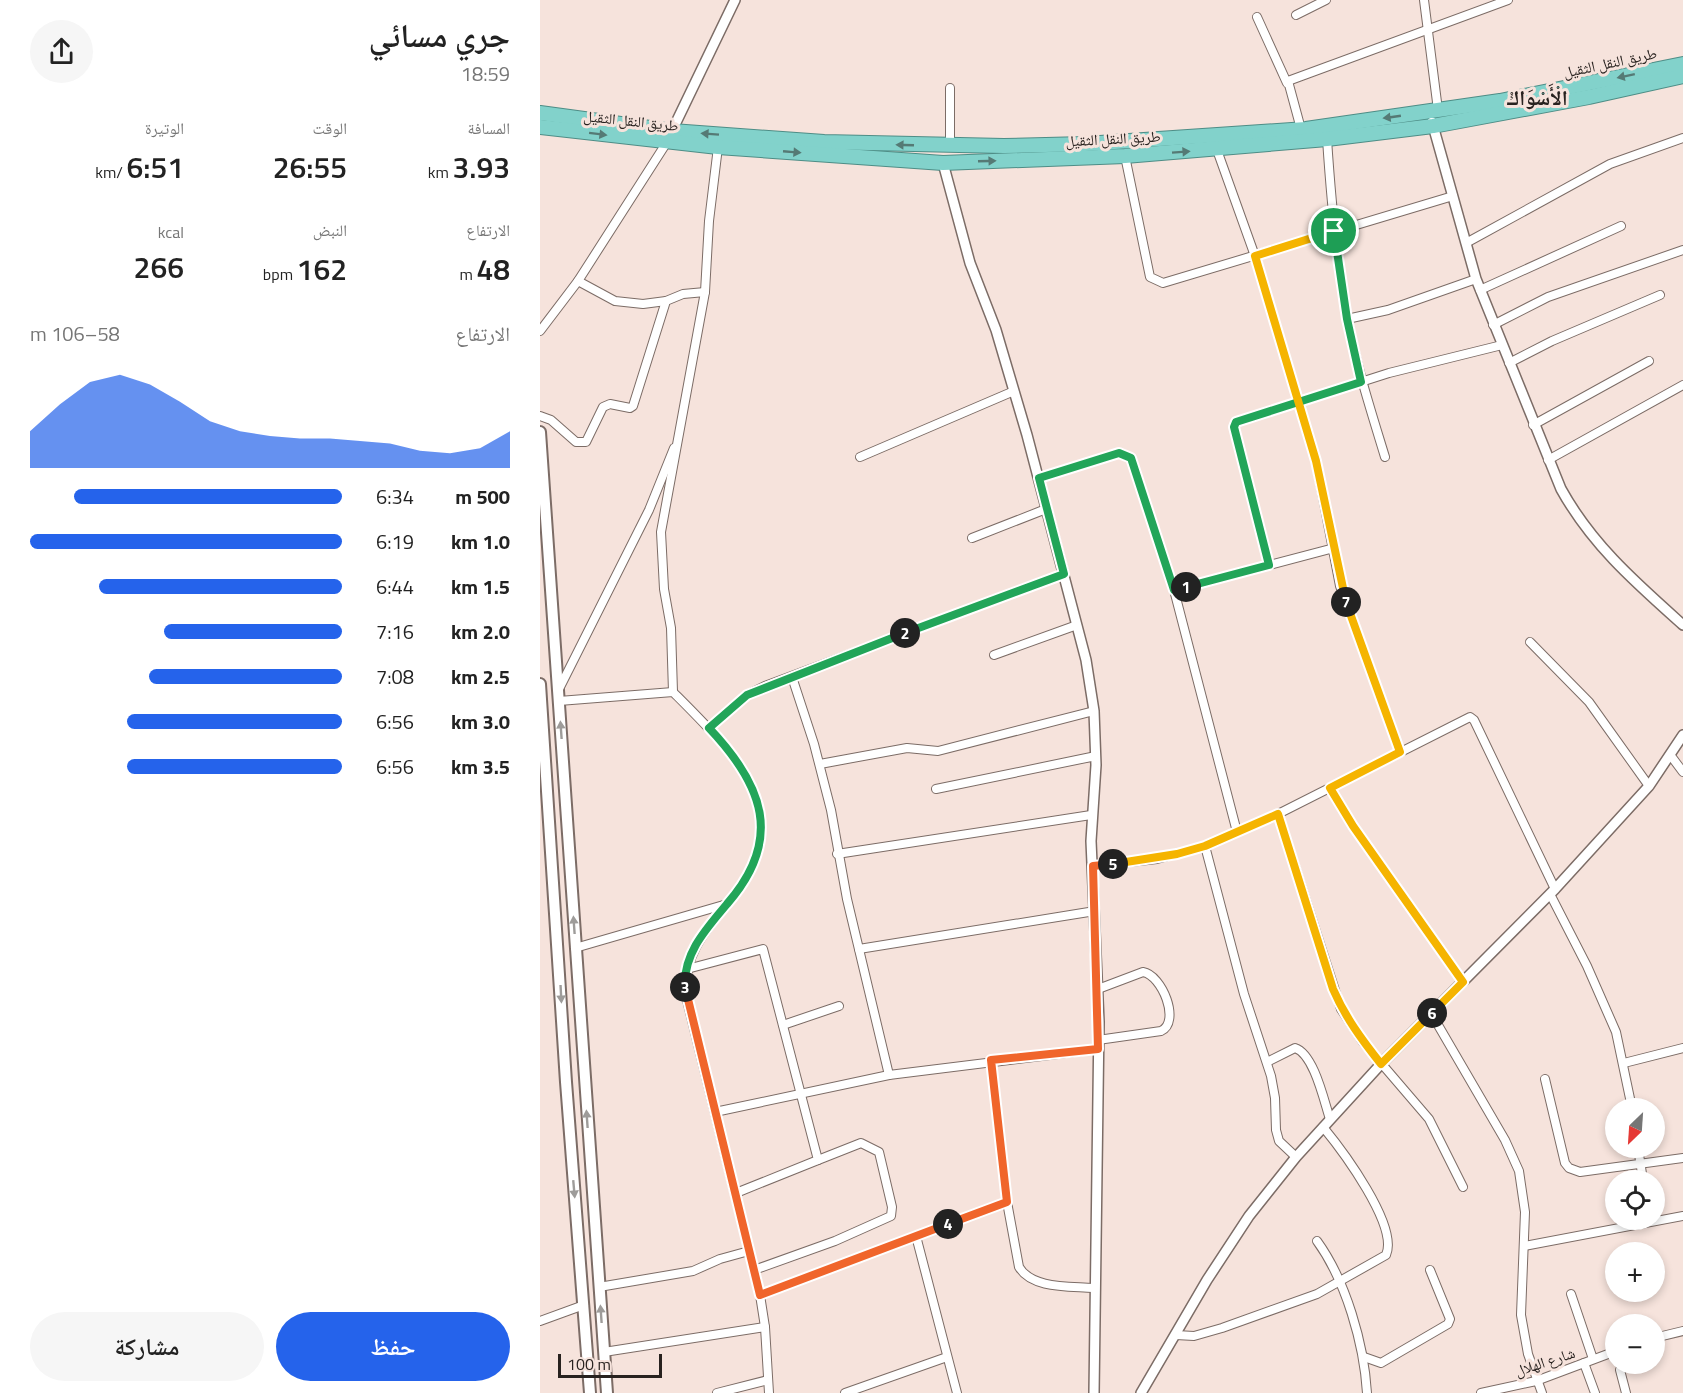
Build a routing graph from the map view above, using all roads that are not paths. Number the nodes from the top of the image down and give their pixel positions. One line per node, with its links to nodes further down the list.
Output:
1 (1326, 0): 5 (street)
2 (1424, 0): 7 (street)
3 (1508, 0): 7 (street)
4 (731, 2): 19 (street)
5 (1296, 15)
6 (1257, 17): 10 (street)
7 (1429, 29): 10 (street); 12 (street)
8 (1683, 64): 12 (highway, طريق النقل الثقيل, one-way to 12)
9 (1683, 76): 14 (highway, طريق النقل الثقيل)
10 (1287, 82): 16 (street)
11 (950, 88): 22 (street)
12 (1434, 111): 14 (street); 16 (highway, طريق النقل الثقيل, one-way to 16)
13 (540, 113): 19 (highway, طريق النقل الثقيل)
14 (1432, 126): 21 (highway, طريق النقل الثقيل); 27 (street)
15 (540, 127): 17 (highway, طريق النقل الثقيل)
16 (1301, 129): 22 (highway, طريق النقل الثقيل)
17 (559, 130): 18 (highway); 19 (highway, طريق النقل الثقيل, one-way to 19)
18 (540, 133)
19 (670, 136): 22 (highway, طريق النقل الثقيل, one-way to 19); 23 (highway, طريق النقل الثقيل); 34 (street)
20 (1683, 138): 30 (street)
21 (1327, 140): 24 (highway, طريق النقل الثقيل); 29 (street)
22 (951, 146)
23 (718, 147): 26 (highway, طريق النقل الثقيل, one-way to 26); 36 (street)
24 (1217, 150): 25 (highway, طريق النقل الثقيل, one-way to 24); 32 (street)
25 (1125, 156): 26 (highway, طريق النقل الثقيل, one-way to 25); 32 (street)
26 (943, 163): 47 (street)
27 (1453, 196): 29 (street); 30 (street)
28 (1621, 226): 35 (street)
29 (1334, 231): 32 (street); 39 (street)
30 (1466, 243): 33 (street)
31 (1683, 250): 40 (street)
32 (1255, 256): 48 (street)
33 (1476, 279): 35 (street); 39 (street)
34 (578, 281): 38 (street); 41 (street)
35 (1480, 290): 40 (street)
36 (705, 292): 38 (street); 52 (street)
37 (1660, 295): 44 (street)
38 (666, 301): 49 (street)
39 (1347, 319): 45 (street)
40 (1493, 325): 42 (street)
41 (540, 331)
42 (1502, 345): 44 (street); 45 (street)
43 (1650, 361): 50 (street)
44 (1509, 363): 50 (street)
45 (1361, 382): 48 (street); 54 (street)
46 (1683, 385): 55 (street)
47 (1014, 390): 53 (street); 56 (street)
48 (1297, 403): 59 (street); 60 (street)
49 (540, 416)
50 (1533, 424): 55 (street)
51 (540, 432): 70 (main road)
52 (675, 447): 69 (street); 70 (street)
53 (860, 457)
54 (1385, 457)
55 (1548, 460): 64 (street)
56 (1039, 478): 57 (street); 62 (street)
57 (1046, 509): 58 (street); 61 (street)
58 (972, 538)
59 (1334, 548): 60 (street); 75 (street)
60 (1269, 565): 62 (street)
61 (1064, 574): 63 (street); 67 (street)
62 (1174, 590): 85 (street)
63 (1077, 625): 66 (street); 71 (street)
64 (1683, 625)
65 (1530, 642): 80 (street)
66 (994, 655)
67 (792, 676): 72 (street); 78 (street)
68 (540, 684): 73 (main road)
69 (674, 692): 70 (street); 72 (street)
70 (559, 696): 86 (main road, one-way to 70)
71 (1094, 711): 76 (street); 78 (street)
72 (709, 728): 92 (street)
73 (542, 732): 87 (main road)
74 (1683, 735): 77 (street)
75 (1400, 752): 81 (street); 91 (street)
76 (1096, 756): 82 (street); 84 (street)
77 (1671, 756): 79 (street); 80 (street)
78 (820, 764): 89 (street)
79 (1683, 772)
80 (1649, 786): 91 (street)
81 (1330, 788): 83 (street); 97 (street)
82 (936, 789)
83 (1278, 814): 85 (street); 106 (street)
84 (1091, 815): 89 (street); 90 (street)
85 (1237, 832): 88 (street)
86 (568, 842): 87 (main road); 94 (main road, one-way to 86)
87 (552, 843): 138 (main road, one-way to 138)
88 (1205, 846): 90 (street); 105 (street)
89 (837, 854): 95 (street)
90 (1093, 866): 93 (street)
91 (1552, 891): 97 (street); 107 (street)
92 (727, 904): 94 (street); 96 (street)
93 (1095, 911): 95 (street); 98 (street)
94 (575, 948): 134 (main road, one-way to 94)
95 (859, 950): 108 (street)
96 (687, 969): 101 (street); 112 (street)
97 (1463, 982): 100 (street)
98 (1098, 989): 102 (street); 102 (street)
99 (839, 1006): 101 (street)
100 (1431, 1013): 106 (street); 129 (street)
101 (783, 1024): 110 (street)
102 (1098, 1044): 104 (street); 135 (street)
103 (1683, 1048): 107 (street)
104 (991, 1060): 108 (street); 123 (street)
105 (1267, 1062): 113 (street); 115 (street)
106 (1381, 1064): 113 (street); 121 (street)
107 (1624, 1064): 111 (street)
108 (889, 1075): 110 (street)
109 (1545, 1079): 119 (street)
110 (799, 1094): 112 (street); 118 (street)
111 (1630, 1098)
112 (715, 1112): 122 (street)
113 (1330, 1119): 114 (street)
114 (1323, 1127): 115 (street); 133 (street)
115 (1296, 1157): 142 (street)
116 (1640, 1158): 119 (street)
117 (1683, 1158): 119 (street)
118 (818, 1160): 122 (street); 131 (street)
119 (1641, 1165): 120 (street)
120 (1642, 1170)
121 (1463, 1187)
122 (736, 1193): 130 (street)
123 (1007, 1202): 127 (street); 135 (street)
124 (1683, 1216): 125 (street)
125 (1665, 1218)
126 (1605, 1229): 129 (street)
127 (916, 1236): 137 (street); 147 (street)
128 (1317, 1241): 133 (street)
129 (1524, 1246): 152 (street)
130 (749, 1251): 131 (street); 134 (street)
131 (754, 1270): 137 (street)
132 (1430, 1270): 146 (street)
133 (1338, 1281): 142 (street); 146 (street)
134 (599, 1287): 144 (main road, one-way to 134)
135 (1093, 1288): 159 (street)
136 (1571, 1294): 148 (street)
137 (760, 1295): 140 (street)
138 (584, 1305): 139 (street); 153 (main road)
139 (540, 1321)
140 (765, 1327): 144 (street); 151 (street)
141 (1683, 1331): 143 (street)
142 (1176, 1335): 160 (street)
143 (1665, 1335)
144 (604, 1352): 154 (main road)
145 (1605, 1355): 148 (street, شارع الهلال)
146 (1364, 1357): 161 (street)
147 (948, 1358): 157 (street); 158 (street)
148 (1593, 1359): 149 (street, شارع الهلال)
149 (1584, 1363): 152 (street, شارع الهلال); 164 (street)
150 (1621, 1374): 165 (street)
151 (768, 1380): 155 (street); 156 (street)
152 (1536, 1381): 162 (street, شارع الهلال); 163 (street)
153 (590, 1393)
154 (607, 1393)
155 (717, 1393)
156 (769, 1393)
157 (844, 1393)
158 (957, 1393)
159 (1094, 1393)
160 (1141, 1393)
161 (1367, 1393)
162 (1481, 1393)
163 (1542, 1393)
164 (1595, 1393)
165 (1626, 1393)

